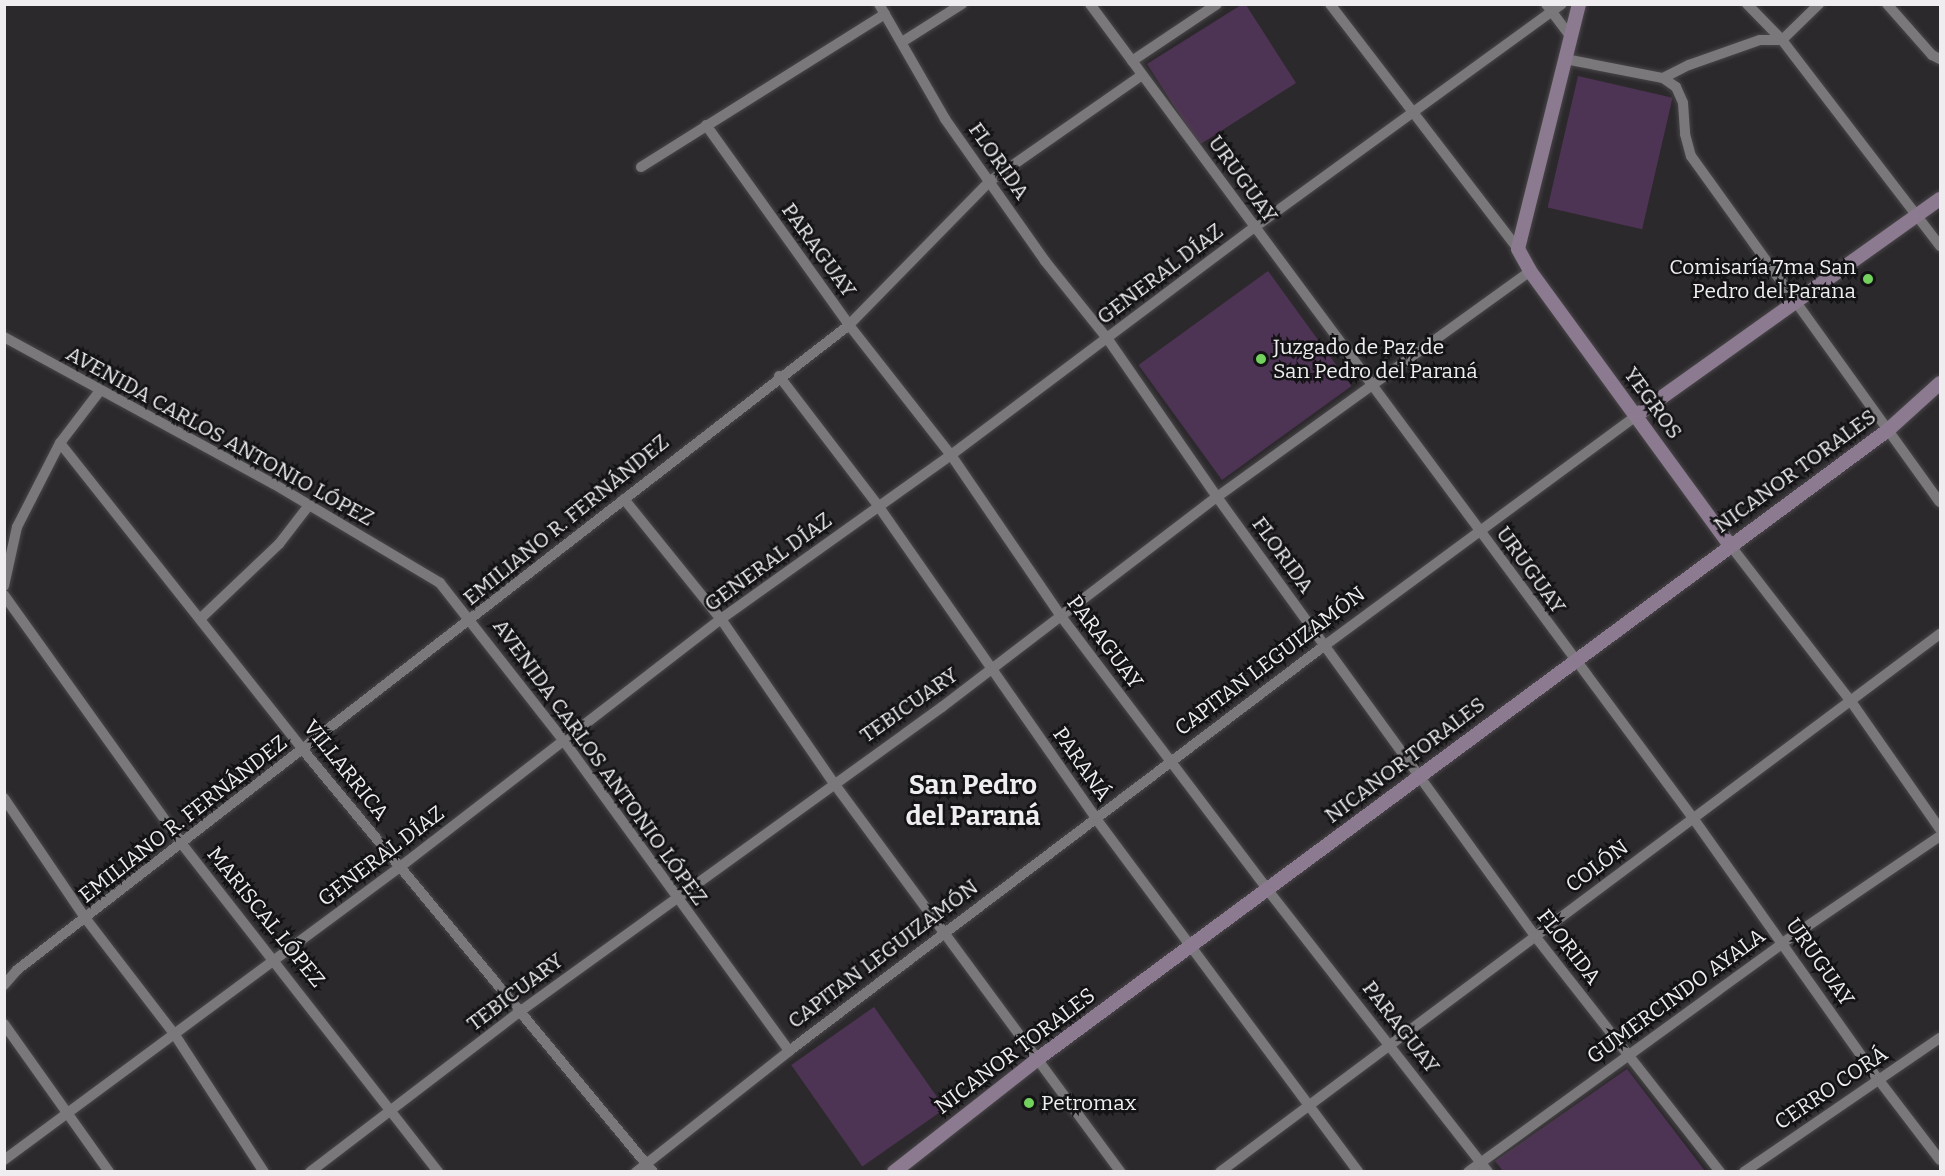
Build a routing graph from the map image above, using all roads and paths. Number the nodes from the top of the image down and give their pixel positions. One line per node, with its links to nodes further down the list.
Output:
1 (962, 4): 14 (street)
2 (1090, 4): 17 (street, URUGUAY)
3 (1217, 4): 17 (street)
4 (1330, 4): 20 (street, YEGROS)
5 (1562, 4): 10 (street, GENERAL DÍAZ)
6 (1580, 4): 12 (street)
7 (1747, 4): 13 (street)
8 (1820, 4): 13 (street)
9 (1887, 4): 16 (street)
10 (1549, 8): 12 (street); 20 (street, GENERAL DÍAZ)
11 (882, 9): 14 (street, FLORIDA); 21 (street)
12 (1570, 37): 15 (street)
13 (1782, 40): 19 (street); 25 (street)
14 (902, 42): 23 (street, FLORIDA)
15 (1565, 59): 19 (street); 28 (street)
16 (1941, 59)
17 (1132, 61): 18 (street, URUGUAY)
18 (1142, 75): 23 (street, EMILIANO R. FERNÁNDEZ); 26 (street, URUGUAY)
19 (1663, 78): 30 (street)
20 (1413, 113): 26 (street, GENERAL DÍAZ); 28 (street, YEGROS)
21 (706, 125): 22 (street); 31 (street, PARAGUAY)
22 (641, 167)
23 (990, 181): 31 (street, EMILIANO R. FERNÁNDEZ); 33 (street, FLORIDA)
24 (1941, 199): 25 (street, CAPITAN LEGUIZAMÓN)
25 (1916, 214): 27 (street); 30 (street, CAPITAN LEGUIZAMÓN)
26 (1255, 227): 33 (street, GENERAL DÍAZ); 36 (street, URUGUAY)
27 (1941, 246)
28 (1518, 249): 29 (street, YEGROS)
29 (1530, 271): 36 (street, TEBICUARY); 38 (street, YEGROS)
30 (1796, 300): 38 (street, CAPITAN LEGUIZAMÓN); 39 (street)
31 (849, 325): 34 (street, EMILIANO R. FERNÁNDEZ); 41 (street, PARAGUAY)
32 (4, 337): 37 (street, AVENIDA CARLOS ANTONIO LÓPEZ)
33 (1107, 338): 41 (street, GENERAL DÍAZ); 42 (street, FLORIDA)
34 (779, 376): 43 (street, EMILIANO R. FERNÁNDEZ); 46 (street, PARANÁ)
35 (1941, 383): 39 (street, NICANOR TORALES)
36 (1370, 386): 42 (street, TEBICUARY); 47 (street, URUGUAY)
37 (99, 392): 40 (street); 45 (street, AVENIDA CARLOS ANTONIO LÓPEZ)
38 (1637, 415): 47 (street, CAPITAN LEGUIZAMÓN); 48 (street, YEGROS)
39 (1888, 430): 44 (street); 48 (street, NICANOR TORALES)
40 (60, 443): 49 (street); 52 (street, VILLARRICA)
41 (951, 454): 46 (street, GENERAL DÍAZ); 51 (street, PARAGUAY)
42 (1217, 497): 51 (street, TEBICUARY); 56 (street, FLORIDA)
43 (624, 499): 53 (street); 54 (street, EMILIANO R. FERNÁNDEZ)
44 (1941, 502)
45 (309, 505): 52 (street); 54 (street, AVENIDA CARLOS ANTONIO LÓPEZ)
46 (879, 507): 53 (street, GENERAL DÍAZ); 58 (street, PARANÁ)
47 (1478, 531): 56 (street, CAPITAN LEGUIZAMÓN); 57 (street, URUGUAY)
48 (1730, 545): 57 (street, NICANOR TORALES); 59 (street, YEGROS)
49 (4, 586)
50 (4, 595): 70 (street, MARISCAL LÓPEZ)
51 (1060, 615): 58 (street, TEBICUARY); 62 (street, PARAGUAY)
52 (200, 619): 61 (street, VILLARRICA)
53 (721, 619): 60 (street, GENERAL DÍAZ); 64 (street)
54 (472, 621): 60 (street, AVENIDA CARLOS ANTONIO LÓPEZ); 61 (street, EMILIANO R. FERNÁNDEZ)
55 (1941, 634): 59 (street, COLÓN)
56 (1324, 646): 62 (street, CAPITAN LEGUIZAMÓN); 63 (street, FLORIDA)
57 (1574, 661): 63 (street, NICANOR TORALES); 66 (street, URUGUAY)
58 (991, 670): 64 (street, TEBICUARY); 67 (street, PARANÁ)
59 (1850, 700): 66 (street, COLÓN); 68 (street, YEGROS)
60 (564, 741): 71 (street, GENERAL DÍAZ); 73 (street, AVENIDA CARLOS ANTONIO LÓPEZ)
61 (303, 750): 70 (street, EMILIANO R. FERNÁNDEZ); 71 (street, VILLARRICA)
62 (1173, 762): 67 (street, CAPITAN LEGUIZAMÓN); 72 (street, PARAGUAY)
63 (1418, 776): 72 (street, NICANOR TORALES); 76 (street, FLORIDA)
64 (834, 782): 73 (street, TEBICUARY); 75 (street)
65 (4, 798): 74 (street)
66 (1693, 818): 76 (street, COLÓN); 77 (street, URUGUAY)
67 (1097, 820): 75 (street, CAPITAN LEGUIZAMÓN); 78 (street, PARANÁ)
68 (1941, 829)
69 (1941, 836): 77 (street, GUMERCINDO AYALA)
70 (183, 844): 74 (street, EMILIANO R. FERNÁNDEZ); 79 (street, MARISCAL LÓPEZ)
71 (400, 867): 79 (street, GENERAL DÍAZ); 81 (street, VILLARRICA)
72 (1267, 889): 78 (street, NICANOR TORALES); 85 (street, PARAGUAY)
73 (676, 897): 81 (street, TEBICUARY); 86 (street, AVENIDA CARLOS ANTONIO LÓPEZ)
74 (86, 919): 80 (street, EMILIANO R. FERNÁNDEZ); 83 (street)
75 (946, 934): 86 (street, CAPITAN LEGUIZAMÓN); 88 (street)
76 (1535, 936): 85 (street, COLÓN); 87 (street, FLORIDA)
77 (1784, 942): 87 (street, GUMERCINDO AYALA); 89 (street, URUGUAY)
78 (1193, 944): 88 (street, NICANOR TORALES); 90 (street, PARANÁ)
79 (276, 959): 83 (street, GENERAL DÍAZ); 91 (street, MARISCAL LÓPEZ)
80 (4, 985)
81 (522, 1010): 91 (street, TEBICUARY); 96 (street, VILLARRICA)
82 (4, 1024): 92 (street)
83 (174, 1035): 92 (street, GENERAL DÍAZ); 98 (street)
84 (1941, 1038): 89 (street, CERRO CORÁ)
85 (1390, 1045): 90 (street, COLÓN); 95 (street, PARAGUAY)
86 (789, 1051): 96 (street, CAPITAN LEGUIZAMÓN)
87 (1628, 1055): 95 (street, GUMERCINDO AYALA); 108 (street, FLORIDA)
88 (1039, 1058): 102 (street, NICANOR TORALES); 103 (street)
89 (1878, 1079): 94 (street, URUGUAY); 109 (street, CERRO CORÁ)
90 (1310, 1103): 104 (street, COLÓN); 105 (street, PARANÁ)
91 (393, 1111): 99 (street, TEBICUARY); 100 (street, MARISCAL LÓPEZ)
92 (69, 1112): 93 (street, GENERAL DÍAZ); 97 (street)
93 (4, 1160)
94 (1941, 1160)
95 (1481, 1162): 106 (street, GUMERCINDO AYALA); 107 (street, PARAGUAY)
96 (650, 1168): 101 (street, CAPITAN LEGUIZAMÓN)
97 (109, 1172)
98 (264, 1172)
99 (310, 1172)
100 (438, 1172)
101 (636, 1172)
102 (894, 1172)
103 (1121, 1172)
104 (1220, 1172)
105 (1358, 1172)
106 (1468, 1172)
107 (1488, 1172)
108 (1720, 1172)
109 (1744, 1172)

